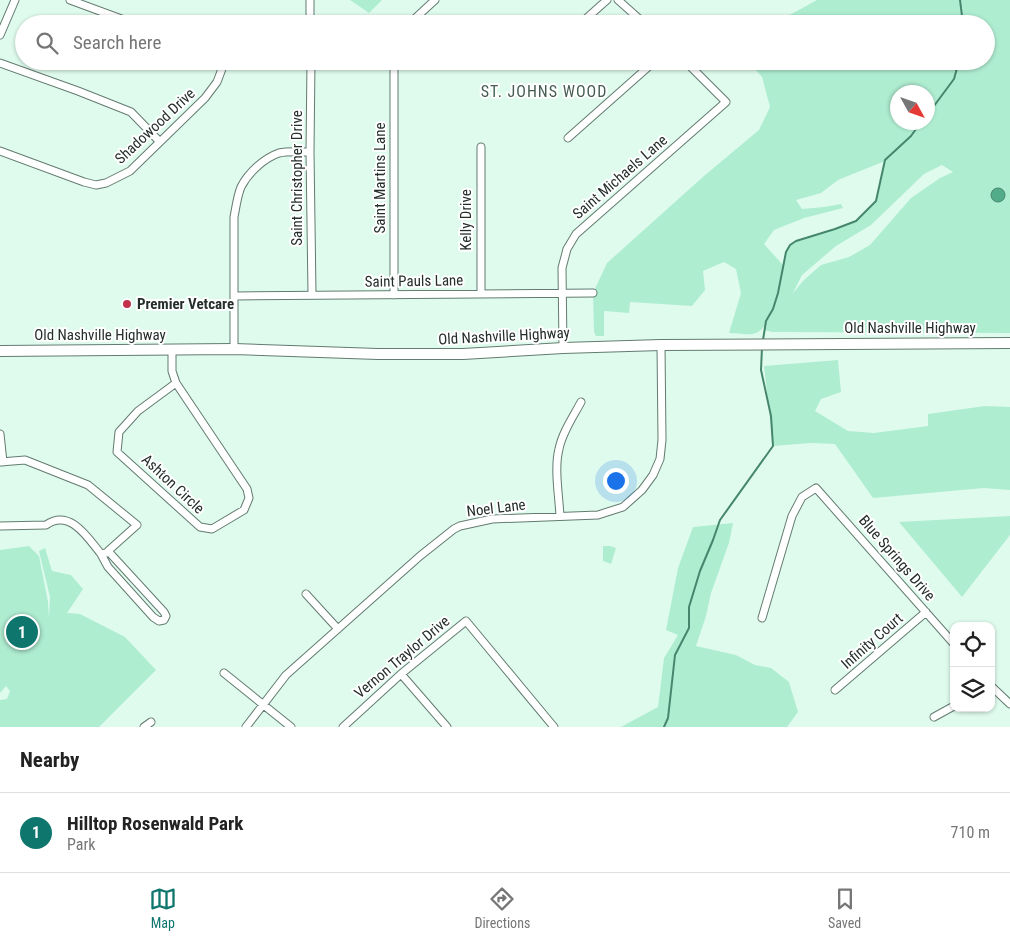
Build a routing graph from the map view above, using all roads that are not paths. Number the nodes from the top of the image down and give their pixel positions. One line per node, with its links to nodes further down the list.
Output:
1 (15, 0): 12 (street)
2 (70, 0): 7 (street)
3 (310, 0): 8 (street)
4 (435, 0): 9 (street)
5 (606, 0): 10 (street)
6 (618, 0): 11 (street)
7 (110, 15)
8 (310, 15)
9 (419, 15)
10 (590, 15)
11 (635, 15)
12 (0, 36)
13 (0, 63): 14 (street)
14 (15, 68)
15 (20, 70): 22 (street)
16 (221, 70): 22 (street, Shadowood Drive)
17 (311, 70): 25 (street, Saint Christopher Drive)
18 (394, 70): 30 (street, Saint Martins Lane)
19 (644, 70): 21 (street)
20 (694, 70): 27 (street, Saint Michaels Lane)
21 (568, 138)
22 (159, 141): 24 (street, Shadowood Drive)
23 (481, 147): 26 (street, Kelly Drive)
24 (0, 151)
25 (310, 152): 29 (street, Saint Christopher Drive); 31 (street)
26 (481, 293): 27 (street, Saint Pauls Lane); 30 (street, Saint Pauls Lane)
27 (562, 293): 28 (street, Saint Pauls Lane); 34 (street, Saint Michaels Lane)
28 (593, 293)
29 (312, 294): 30 (street, Saint Pauls Lane); 31 (street, Saint Pauls Lane)
30 (394, 295)
31 (235, 296): 36 (street)
32 (1010, 343): 33 (main road, Old Nashville Highway)
33 (662, 345): 34 (main road, Old Nashville Highway); 42 (street, Noel Lane)
34 (563, 348): 36 (main road, Old Nashville Highway)
35 (172, 349): 36 (main road, Old Nashville Highway); 37 (main road, Old Nashville Highway); 38 (street, Ashton Circle)
36 (234, 349)
37 (0, 351)
38 (176, 383): 38 (street, Ashton Circle)
39 (581, 402): 42 (street)
40 (0, 434): 41 (street)
41 (1, 462): 44 (street)
42 (560, 516): 48 (street, Noel Lane)
43 (0, 526): 44 (street)
44 (105, 552): 44 (street)
45 (306, 594): 48 (street)
46 (926, 612): 47 (street, Blue Springs Drive); 49 (street, Blue Springs Drive); 52 (street, Infinity Court)
47 (762, 618)
48 (338, 629): 55 (street, Noel Lane)
49 (950, 639)
50 (224, 673): 55 (street)
51 (401, 674): 62 (street, Vernon Traylor Drive); 63 (street); 64 (street, Vernon Traylor Drive)
52 (835, 690)
53 (995, 690): 54 (street)
54 (1010, 704)
55 (263, 705): 60 (street, Noel Lane); 61 (street)
56 (950, 708): 57 (street)
57 (934, 717)
58 (151, 722): 59 (street)
59 (144, 727)
60 (246, 727)
61 (290, 727)
62 (343, 727)
63 (447, 727)
64 (554, 727)

